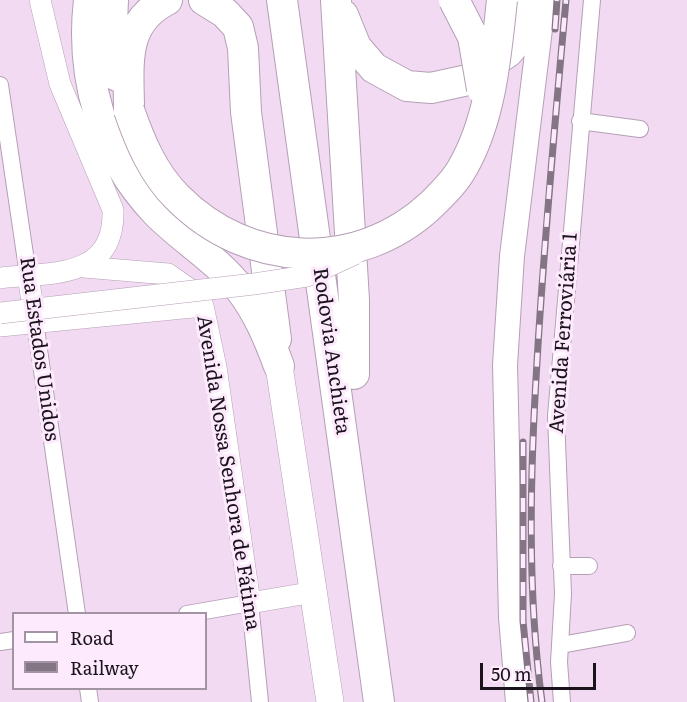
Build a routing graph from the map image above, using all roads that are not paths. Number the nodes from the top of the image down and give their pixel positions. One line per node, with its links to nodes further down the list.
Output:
1 (40, 0): 21 (street)
2 (89, 0): 28 (highway)
3 (113, 0): 17 (highway)
4 (167, 0): 17 (highway)
5 (204, 0): 28 (highway)
6 (282, 0): 40 (highway, Rodovia Anchieta)
7 (303, 0): 29 (highway, Rodovia Anchieta)
8 (337, 0): 14 (highway); 29 (highway)
9 (454, 0): 16 (highway, bridge)
10 (502, 0): 16 (highway, bridge)
11 (532, 0): 14 (highway)
12 (544, 0): 14 (main road)
13 (592, 0): 18 (street, Avenida Ferroviária 1)
14 (532, 35): 42 (main road)
15 (0, 85): 22 (street, Rua Estados Unidos)
16 (485, 107): 20 (highway, bridge)
17 (129, 110): 20 (highway, bridge)
18 (579, 121): 19 (street); 30 (street, Avenida Ferroviária 1)
19 (640, 129)
20 (367, 246): 25 (street, bridge)
21 (84, 267): 22 (street, Avenida Nossa Senhora de Fátima); 24 (street, Avenida Nossa Senhora de Fátima)
22 (28, 274): 23 (street, Avenida Nossa Senhora de Fátima); 26 (street, Rua Estados Unidos)
23 (0, 278)
24 (203, 306): 26 (street); 33 (street, Avenida Nossa Senhora de Fátima)
25 (0, 313)
26 (35, 322): 27 (street); 34 (street, Rua Estados Unidos)
27 (0, 326)
28 (279, 366): 32 (main road)
29 (354, 374): 41 (highway, Rodovia Anchieta)
30 (561, 566): 31 (street); 37 (street, Avenida Ferroviária 1)
31 (589, 566)
32 (314, 592): 33 (street); 39 (main road)
33 (250, 603): 35 (street); 38 (street, Avenida Nossa Senhora de Fátima)
34 (77, 612)
35 (198, 612)
36 (627, 633): 37 (street)
37 (561, 645): 43 (street, Avenida Ferroviária 1)
38 (260, 702)
39 (330, 702)
40 (379, 702)
41 (400, 702)
42 (518, 702)
43 (562, 702)

